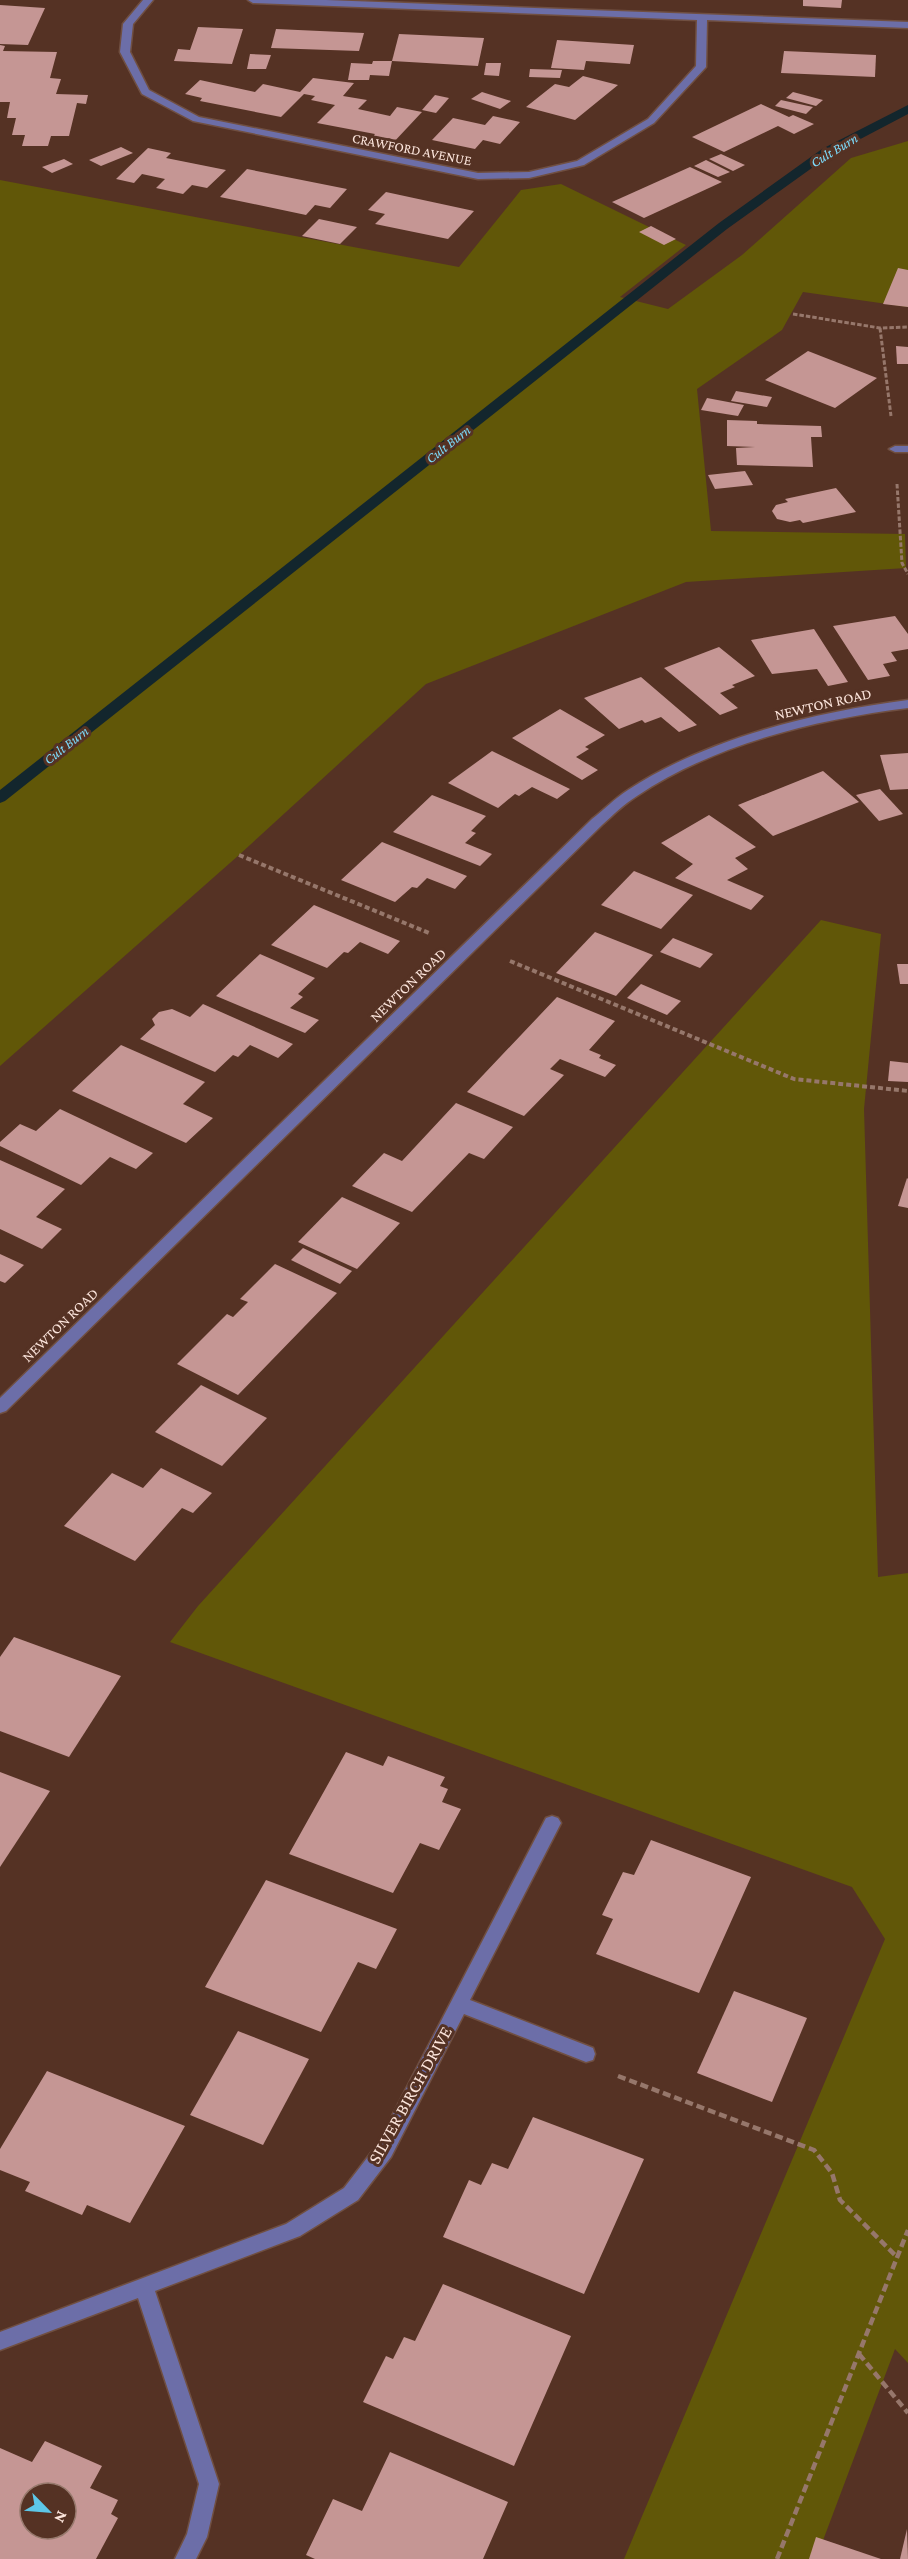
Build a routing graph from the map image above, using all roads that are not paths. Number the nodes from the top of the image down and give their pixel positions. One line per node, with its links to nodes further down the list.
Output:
1 (148, 0): 4 (street, CRAWFORD AVENUE)
2 (254, 0): 3 (street)
3 (431, 3): 4 (street)
4 (702, 17): 5 (street)
5 (908, 25)
6 (895, 449): 7 (street)
7 (908, 449)
8 (908, 704): 9 (street, NEWTON ROAD)
9 (0, 1407)
10 (552, 1822): 11 (street, SILVER BIRCH DRIVE)
11 (459, 2004): 12 (street); 13 (street, SILVER BIRCH DRIVE)
12 (586, 2054)
13 (144, 2286): 14 (street, SILVER BIRCH DRIVE); 15 (street)
14 (0, 2341)
15 (185, 2559)

